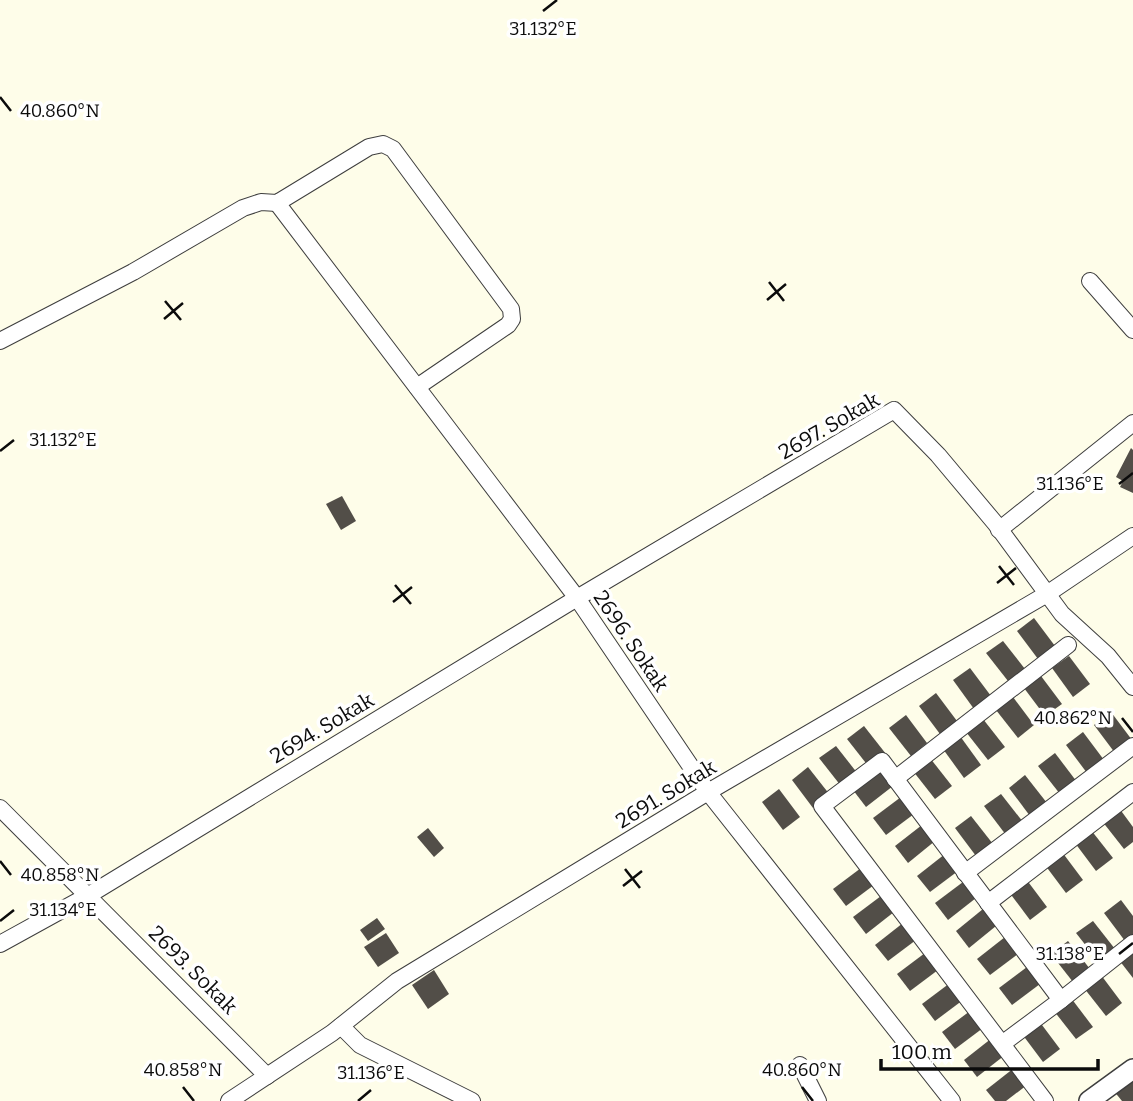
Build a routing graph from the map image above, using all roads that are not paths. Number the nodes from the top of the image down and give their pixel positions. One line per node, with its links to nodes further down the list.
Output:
1 (277, 203): 4 (street); 5 (street, 2696. Sokak); 5 (street)
2 (1090, 281): 3 (street)
3 (1133, 330)
4 (0, 341)
5 (417, 387): 10 (street, 2696. Sokak)
6 (1133, 423): 7 (street)
7 (999, 530): 9 (street, 2697. Sokak); 10 (street, 2697. Sokak)
8 (1133, 536): 9 (street, 2691. Sokak)
9 (1047, 594): 12 (street, 2697. Sokak); 15 (street, 2691. Sokak)
10 (577, 598): 15 (street, 2696. Sokak); 19 (street, 2694. Sokak)
11 (1068, 645): 14 (street)
12 (1133, 687)
13 (1133, 747): 18 (street)
14 (895, 779): 18 (street); 25 (street)
15 (708, 792): 24 (street, 2691. Sokak); 32 (street, 2696. Sokak)
16 (1133, 792): 20 (street)
17 (0, 808): 19 (street, 2693. Sokak)
18 (965, 873): 20 (street)
19 (89, 895): 22 (street, 2694. Sokak); 28 (street, 2693. Sokak)
20 (988, 903): 23 (street)
21 (1133, 943): 23 (street)
22 (0, 944)
23 (1061, 1000): 25 (street)
24 (341, 1026): 28 (street, 2691. Sokak); 30 (street)
25 (1002, 1044): 33 (street)
26 (800, 1065): 31 (street)
27 (1133, 1069): 34 (street)
28 (267, 1076): 29 (street, 2691. Sokak)
29 (229, 1101)
30 (472, 1101)
31 (818, 1101)
32 (952, 1101)
33 (1045, 1101)
34 (1089, 1101)

